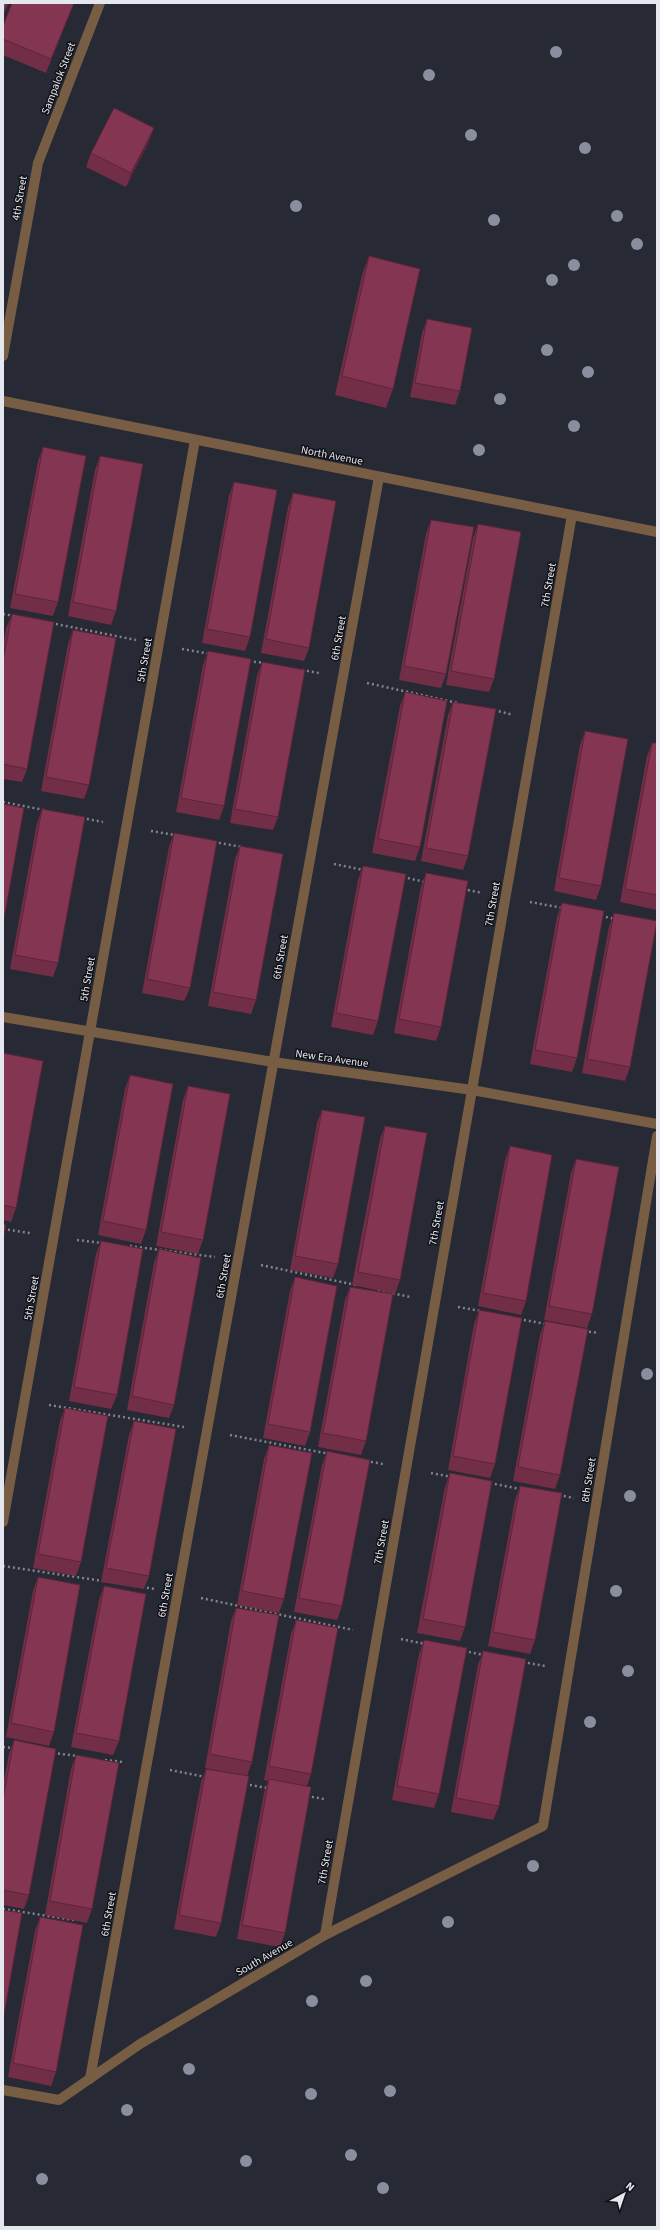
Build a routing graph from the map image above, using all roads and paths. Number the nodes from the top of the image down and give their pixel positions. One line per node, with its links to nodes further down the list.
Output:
1 (100, 3): 2 (street, Sampalok Street)
2 (38, 163): 3 (street, 4th Street)
3 (3, 356)
4 (3, 401): 5 (street, North Avenue)
5 (195, 440): 6 (street, North Avenue); 12 (street, 5th Street)
6 (379, 477): 7 (street, North Avenue); 17 (street, 6th Street)
7 (572, 515): 8 (street, North Avenue); 20 (street, 7th Street)
8 (657, 532)
9 (3, 614): 10 (path)
10 (19, 617)
11 (50, 623): 12 (path)
12 (159, 644): 13 (path); 22 (street, 5th Street)
13 (212, 654)
14 (243, 660): 15 (path)
15 (266, 664)
16 (297, 669): 17 (path)
17 (343, 677): 18 (path); 23 (street, 6th Street)
18 (459, 703)
19 (490, 710): 20 (path)
20 (536, 720): 24 (street, 7th Street)
21 (3, 1017): 22 (street, New Era Avenue)
22 (90, 1032): 23 (street, New Era Avenue); 28 (street, 5th Street)
23 (273, 1062): 24 (street, New Era Avenue); 31 (street, 6th Street)
24 (472, 1090): 25 (street, New Era Avenue); 34 (street, 7th Street)
25 (657, 1124)
26 (657, 1136): 39 (street, 8th Street)
27 (3, 1229): 28 (path)
28 (54, 1237): 29 (path); 40 (street, 5th Street)
29 (107, 1244)
30 (123, 1246): 31 (path)
31 (238, 1260): 32 (path); 41 (street, 6th Street)
32 (359, 1286)
33 (374, 1290): 34 (path)
34 (435, 1303): 35 (path); 44 (street, 7th Street)
35 (488, 1313)
36 (518, 1318): 37 (path)
37 (548, 1324)
38 (578, 1330): 39 (path)
39 (624, 1338): 49 (street, 8th Street)
40 (24, 1401): 41 (path); 50 (street, 5th Street)
41 (207, 1431): 42 (path); 54 (street, 6th Street)
42 (337, 1456)
43 (360, 1460): 44 (path)
44 (406, 1469): 45 (path); 55 (street, 7th Street)
45 (459, 1478)
46 (482, 1482): 47 (path)
47 (528, 1490)
48 (551, 1494): 49 (path)
49 (597, 1502): 60 (street, 8th Street)
50 (3, 1522)
51 (3, 1566): 52 (path)
52 (109, 1582)
53 (140, 1587): 54 (path)
54 (178, 1593): 55 (path); 66 (street, 6th Street)
55 (377, 1635): 56 (path); 71 (street, 7th Street)
56 (430, 1645)
57 (461, 1651): 58 (path)
58 (492, 1656)
59 (522, 1662): 60 (path)
60 (568, 1670): 72 (street, 8th Street)
61 (3, 1746): 62 (path)
62 (18, 1748)
63 (48, 1752): 64 (path)
64 (79, 1756)
65 (102, 1760): 66 (path)
66 (147, 1766): 67 (path); 74 (street, 6th Street)
67 (209, 1777)
68 (240, 1783): 69 (path)
69 (270, 1789)
70 (301, 1795): 71 (path)
71 (348, 1803): 75 (street, 7th Street)
72 (543, 1826): 75 (street, South Avenue)
73 (3, 1909): 74 (path)
74 (118, 1928): 76 (street, 6th Street)
75 (325, 1935): 76 (street, South Avenue)
76 (90, 2079): 77 (street, South Avenue)
77 (3, 2090)

